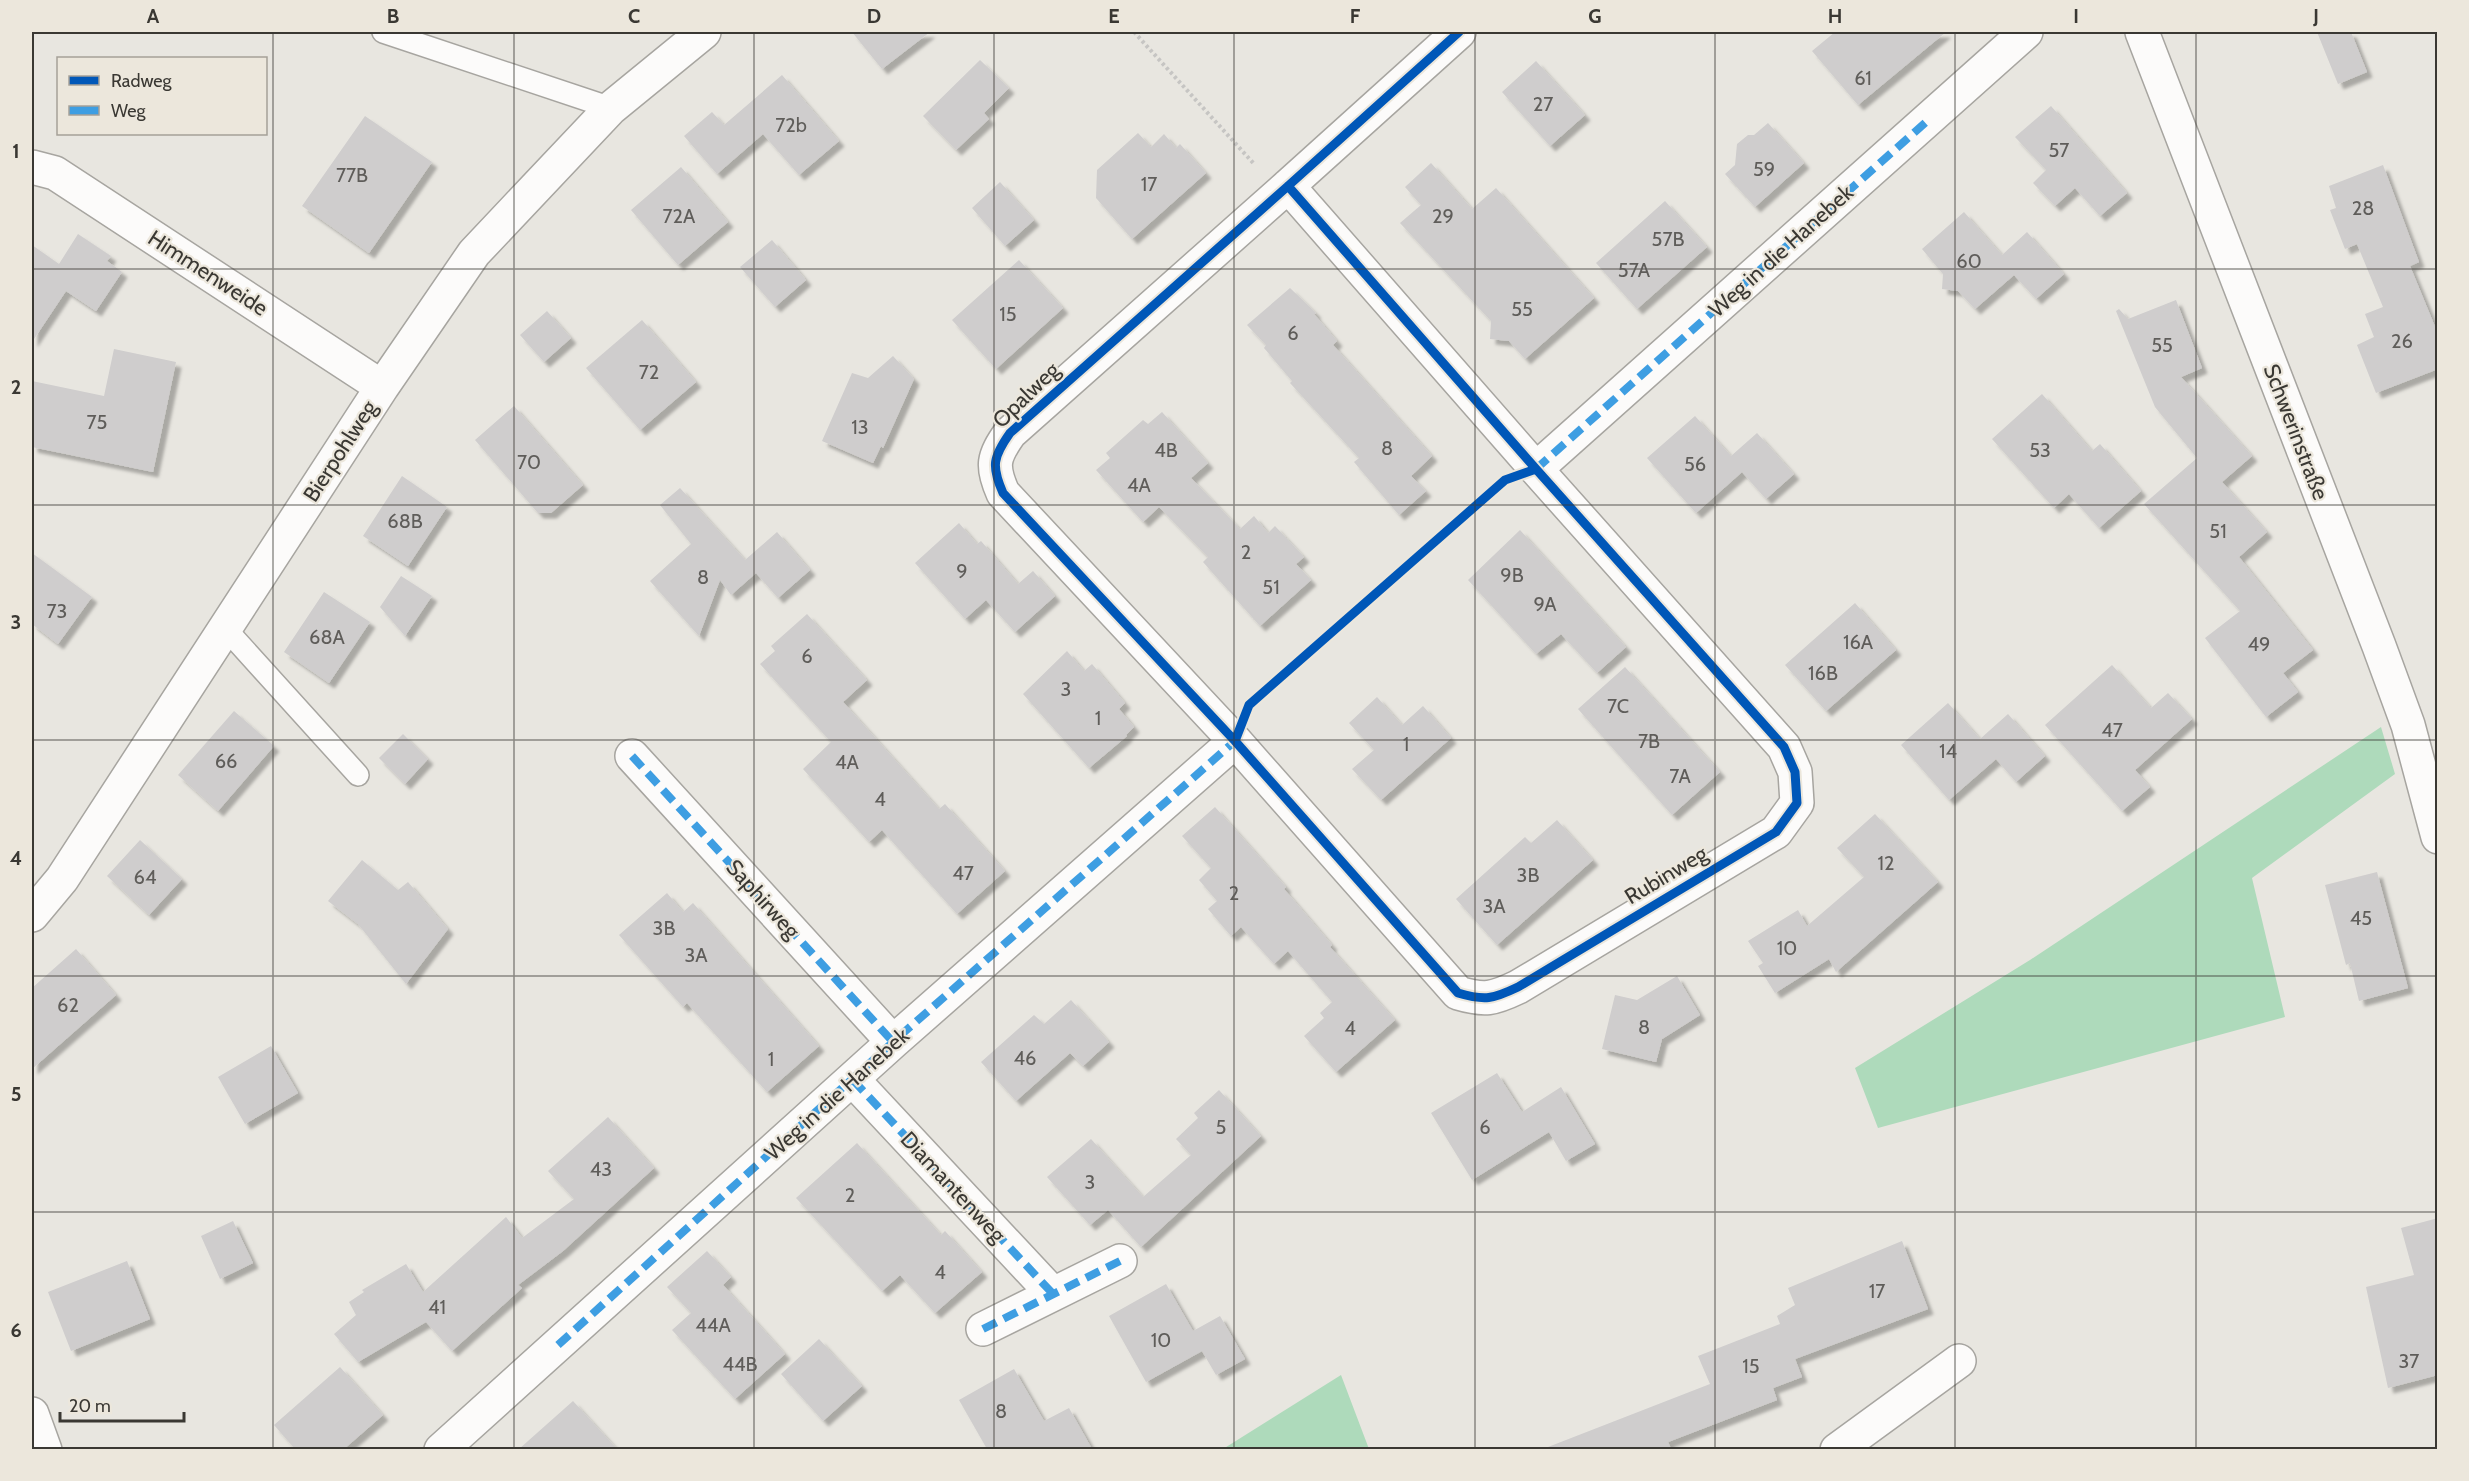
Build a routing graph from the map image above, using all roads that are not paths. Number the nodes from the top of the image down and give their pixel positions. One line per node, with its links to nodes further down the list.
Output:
1 (383, 32): 6 (lane)
2 (704, 32): 6 (street, Bierpohlweg)
3 (1459, 32): 8 (street, Opalweg)
4 (2026, 32): 10 (street, Weg in die Hanebek)
5 (2142, 32): 15 (street, Schwerinstraße)
6 (611, 108): 9 (street, Bierpohlweg)
7 (32, 167): 9 (street, Himmenweide)
8 (1288, 186): 10 (street); 12 (street, Opalweg)
9 (382, 387): 11 (street, Bierpohlweg)
10 (1536, 469): 12 (street, Rubinweg)
11 (225, 628): 14 (lane); 16 (street, Bierpohlweg)
12 (1235, 741): 17 (street, Weg in die Hanebek)
13 (632, 756): 17 (street, Saphirweg)
14 (358, 775)
15 (2438, 837)
16 (32, 915)
17 (893, 1042): 18 (street, Weg in die Hanebek)
18 (853, 1080): 20 (street, Diamantenweg); 25 (street, Weg in die Hanebek)
19 (1120, 1261): 20 (street)
20 (1053, 1294): 21 (street)
21 (983, 1329)
22 (1959, 1361): 26 (street)
23 (32, 1414): 24 (street)
24 (45, 1449)
25 (441, 1449)
26 (1837, 1449)

